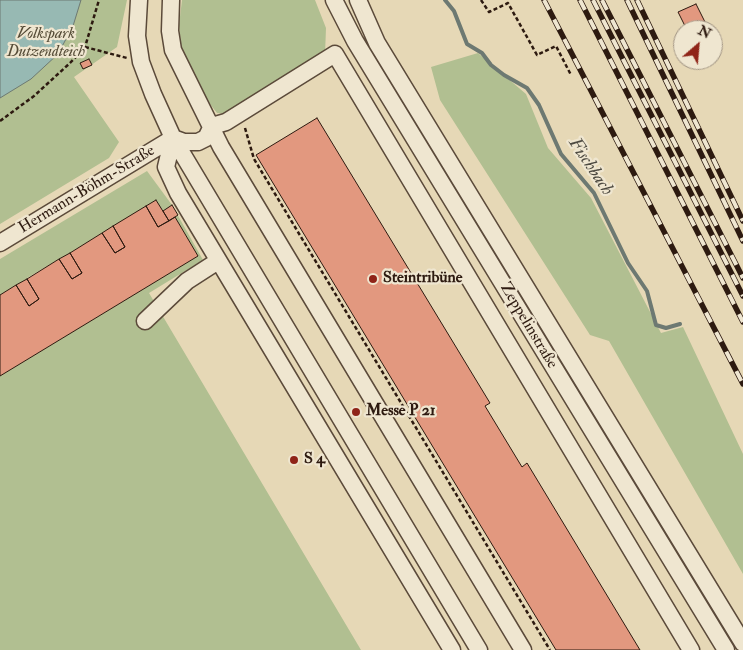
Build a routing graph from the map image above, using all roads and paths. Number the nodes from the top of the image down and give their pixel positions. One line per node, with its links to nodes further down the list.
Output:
1 (99, 0): 7 (path)
2 (139, 0): 8 (street)
3 (171, 0): 12 (street)
4 (334, 0): 23 (street, Zeppelinstraße)
5 (358, 0): 17 (street, Zeppelinstraße)
6 (481, 0): 9 (path)
7 (85, 47): 8 (path); 11 (path)
8 (141, 62): 13 (street)
9 (570, 75)
10 (241, 112): 12 (street); 21 (path); 22 (street)
11 (0, 121)
12 (212, 126): 13 (street); 20 (street)
13 (173, 138): 14 (street, Hermann-Böhm-Straße); 15 (street); 19 (street)
14 (0, 243)
15 (218, 261): 16 (street); 18 (street)
16 (145, 321)
17 (743, 643)
18 (452, 650)
19 (479, 650)
20 (523, 650)
21 (550, 650)
22 (691, 650)
23 (726, 650)

